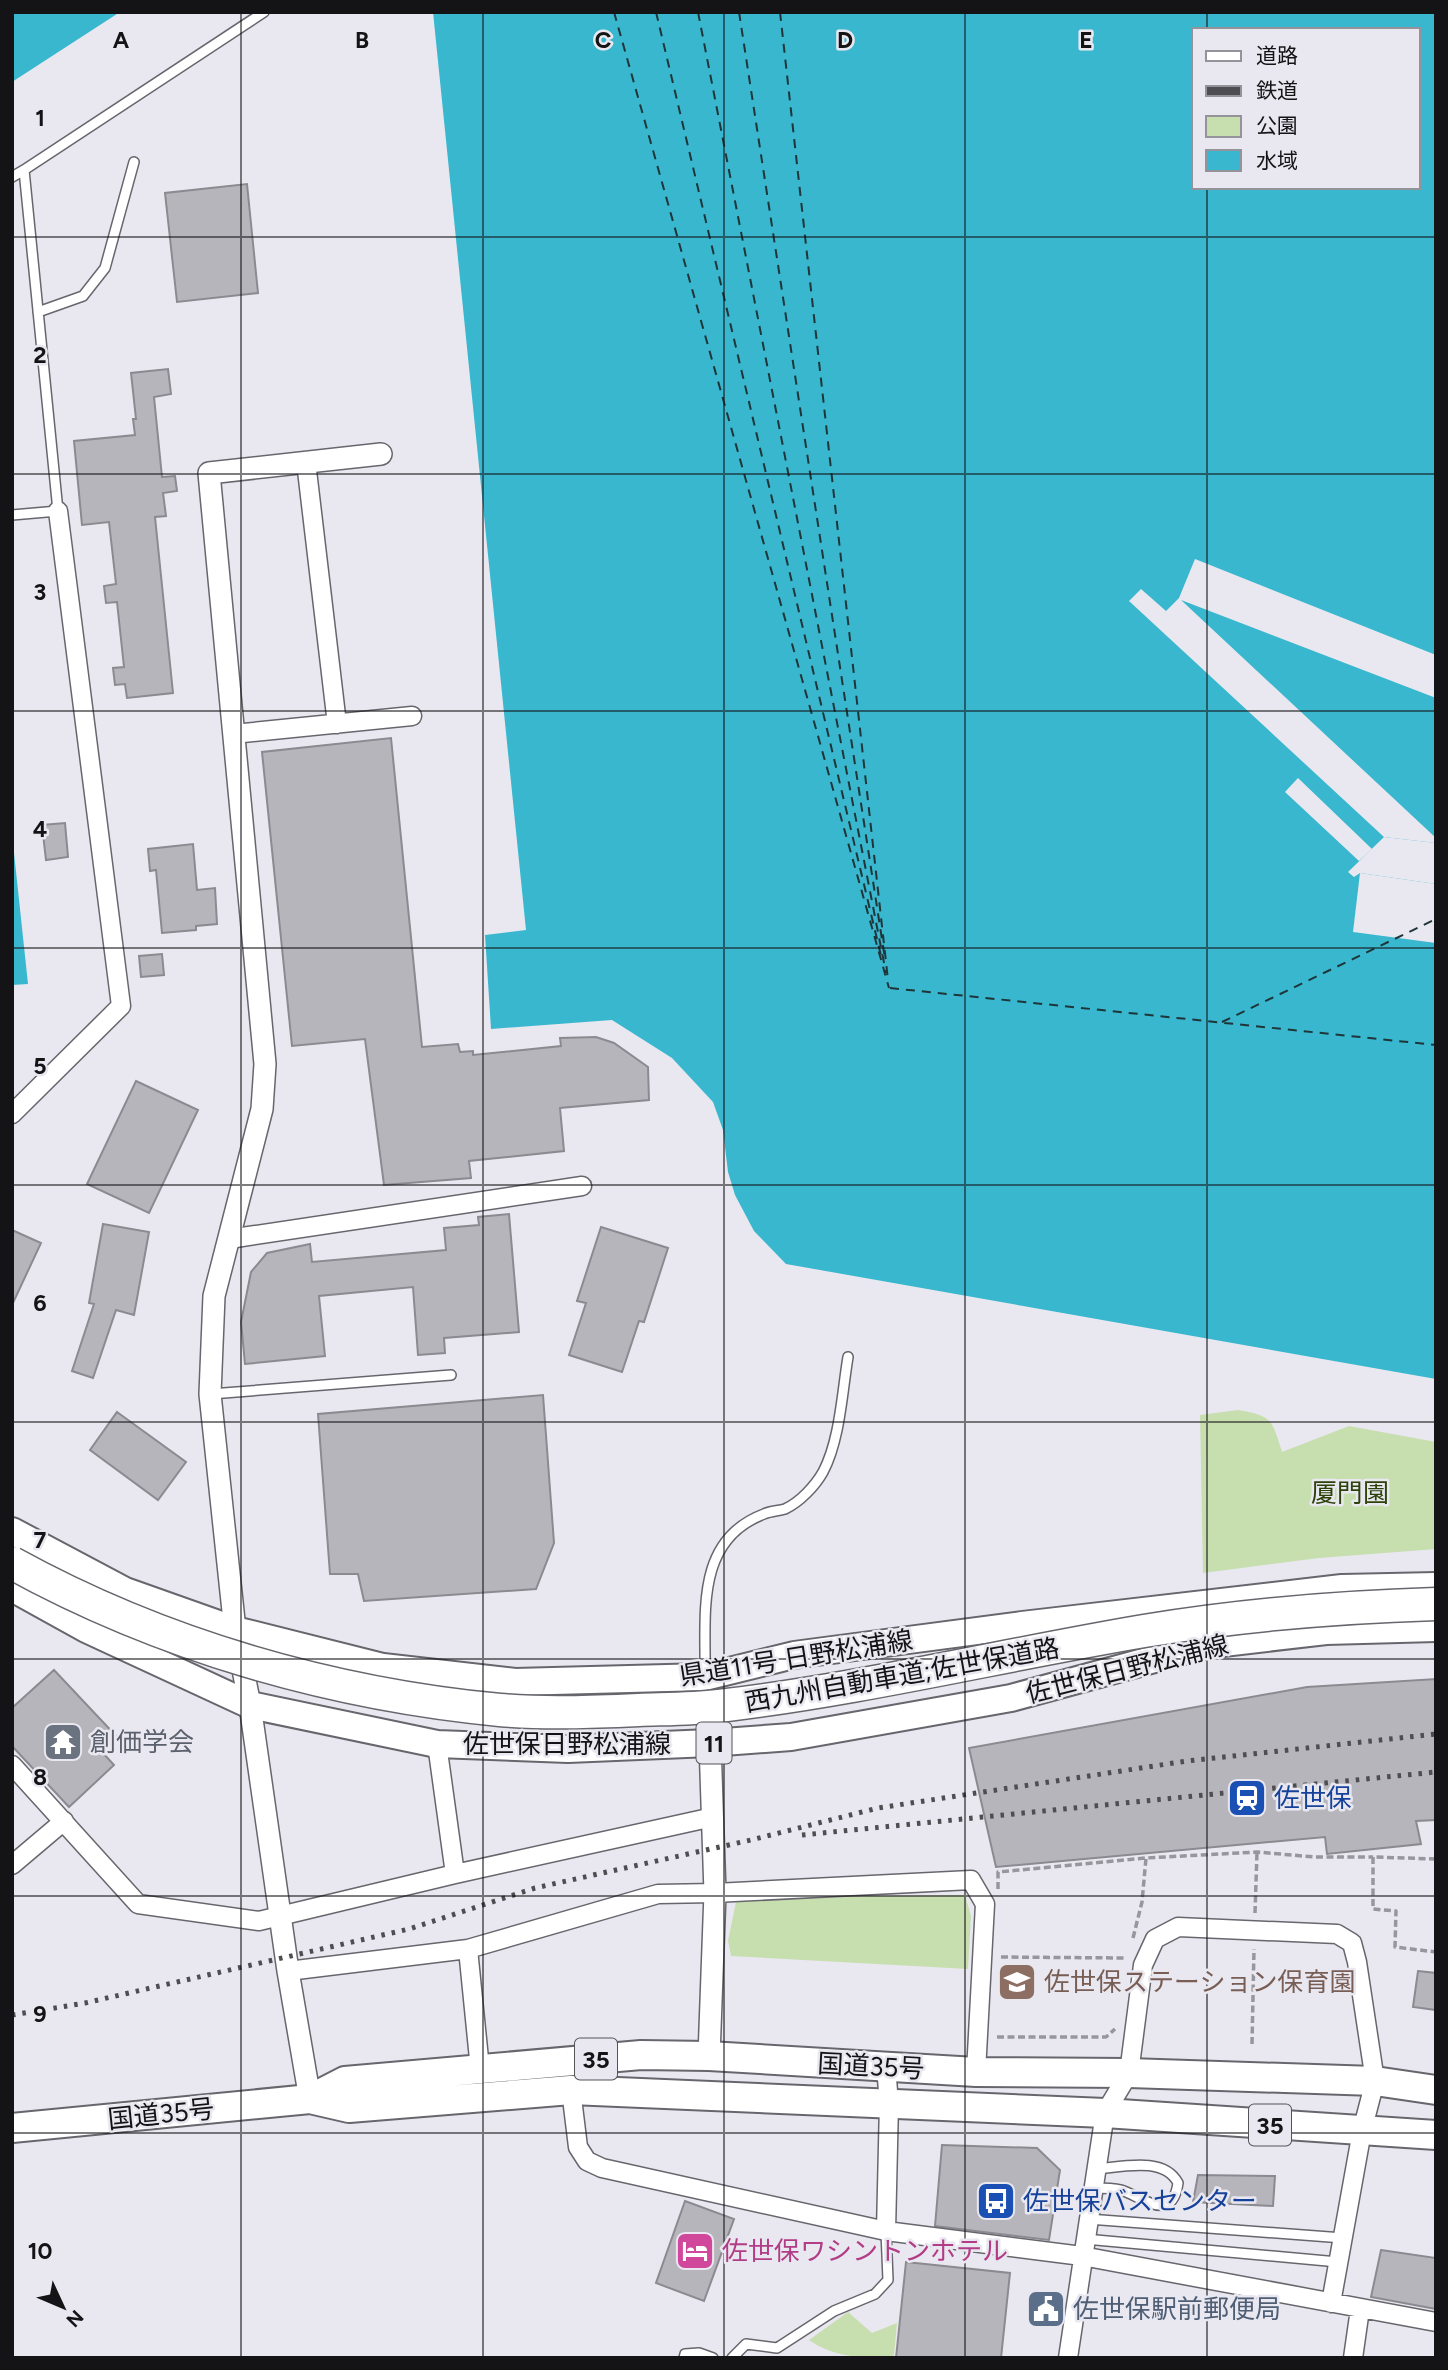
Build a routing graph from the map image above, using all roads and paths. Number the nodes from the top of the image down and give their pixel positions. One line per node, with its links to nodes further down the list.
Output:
1 (264, 12): 3 (lane)
2 (134, 162): 5 (lane)
3 (24, 170): 4 (lane); 5 (lane)
4 (12, 177)
5 (38, 312): 8 (lane)
6 (381, 454): 7 (street)
7 (306, 462): 11 (street); 12 (street)
8 (58, 511): 9 (lane); 13 (street)
9 (12, 515)
10 (412, 716): 11 (street)
11 (337, 724): 12 (street)
12 (233, 734): 15 (street)
13 (12, 1114)
14 (582, 1185): 15 (street)
15 (229, 1238): 18 (street)
16 (848, 1357): 26 (lane)
17 (452, 1375): 18 (lane)
18 (210, 1394): 25 (street)
19 (12, 1531): 25 (main road, 県道11号 日野松浦線)
20 (12, 1563): 23 (highway, 西九州自動車道;佐世保道路, bridge)
21 (1436, 1586): 26 (main road, 県道11号 日野松浦線)
22 (12, 1588): 27 (main road, 佐世保日野松浦線 / 11)
23 (1436, 1604)
24 (1436, 1628): 28 (main road, 佐世保日野松浦線 / 11)
25 (235, 1630): 26 (main road, 県道11号 日野松浦線); 27 (street)
26 (705, 1678)
27 (250, 1705): 29 (main road, 佐世保日野松浦線 / 11); 40 (street)
28 (710, 1743): 29 (main road, 佐世保日野松浦線 / 11); 31 (street)
29 (437, 1744): 37 (street)
30 (12, 1765): 32 (street)
31 (713, 1817): 37 (street); 38 (street)
32 (64, 1821): 36 (street); 40 (street)
33 (1373, 1857): 34 (path); 35 (path); 43 (path)
34 (1146, 1858): 39 (path); 41 (path)
35 (1436, 1859)
36 (12, 1865)
37 (455, 1874): 40 (street)
38 (715, 1893): 42 (street); 49 (street); 52 (street)
39 (998, 1896)
40 (281, 1917): 46 (street)
41 (1131, 1947)
42 (468, 1949): 46 (street); 51 (street)
43 (1436, 1952)
44 (998, 1957): 45 (path)
45 (1128, 1964)
46 (288, 1971): 57 (street)
47 (1121, 2023): 48 (path)
48 (998, 2024)
49 (709, 2056): 50 (highway, 国道35号 / 35); 51 (highway, 国道35号 / 35)
50 (886, 2067): 52 (highway, 国道35号 / 35); 58 (street)
51 (480, 2069): 57 (highway, 国道35号 / 35)
52 (976, 2072): 53 (highway, 国道35号 / 35)
53 (1129, 2073): 54 (highway, 国道35号 / 35); 54 (street); 59 (street)
54 (1375, 2081): 56 (highway, 国道35号 / 35); 61 (street)
55 (571, 2090): 57 (highway, 国道35号 / 35); 58 (highway, 国道35号 / 35); 66 (street)
56 (1436, 2090)
57 (310, 2099): 60 (highway, 国道35号 / 35)
58 (889, 2103): 59 (highway, 国道35号 / 35); 66 (street)
59 (1105, 2113): 61 (highway, 国道35号 / 35); 63 (street)
60 (12, 2128)
61 (1362, 2131): 62 (highway, 国道35号 / 35); 67 (street)
62 (1436, 2135)
63 (1096, 2169): 64 (street); 64 (lane)
64 (1093, 2188): 65 (street)
65 (1088, 2219): 67 (lane); 68 (street)
66 (886, 2231): 68 (street); 75 (lane)
67 (1343, 2238): 69 (street)
68 (1084, 2248): 69 (lane); 70 (street); 76 (street)
69 (1338, 2262): 70 (street)
70 (1331, 2303): 71 (street)
71 (1360, 2309): 72 (street); 77 (street)
72 (1436, 2322)
73 (684, 2358): 74 (lane)
74 (713, 2358)
75 (732, 2358)
76 (1068, 2358)
77 (1353, 2358)

